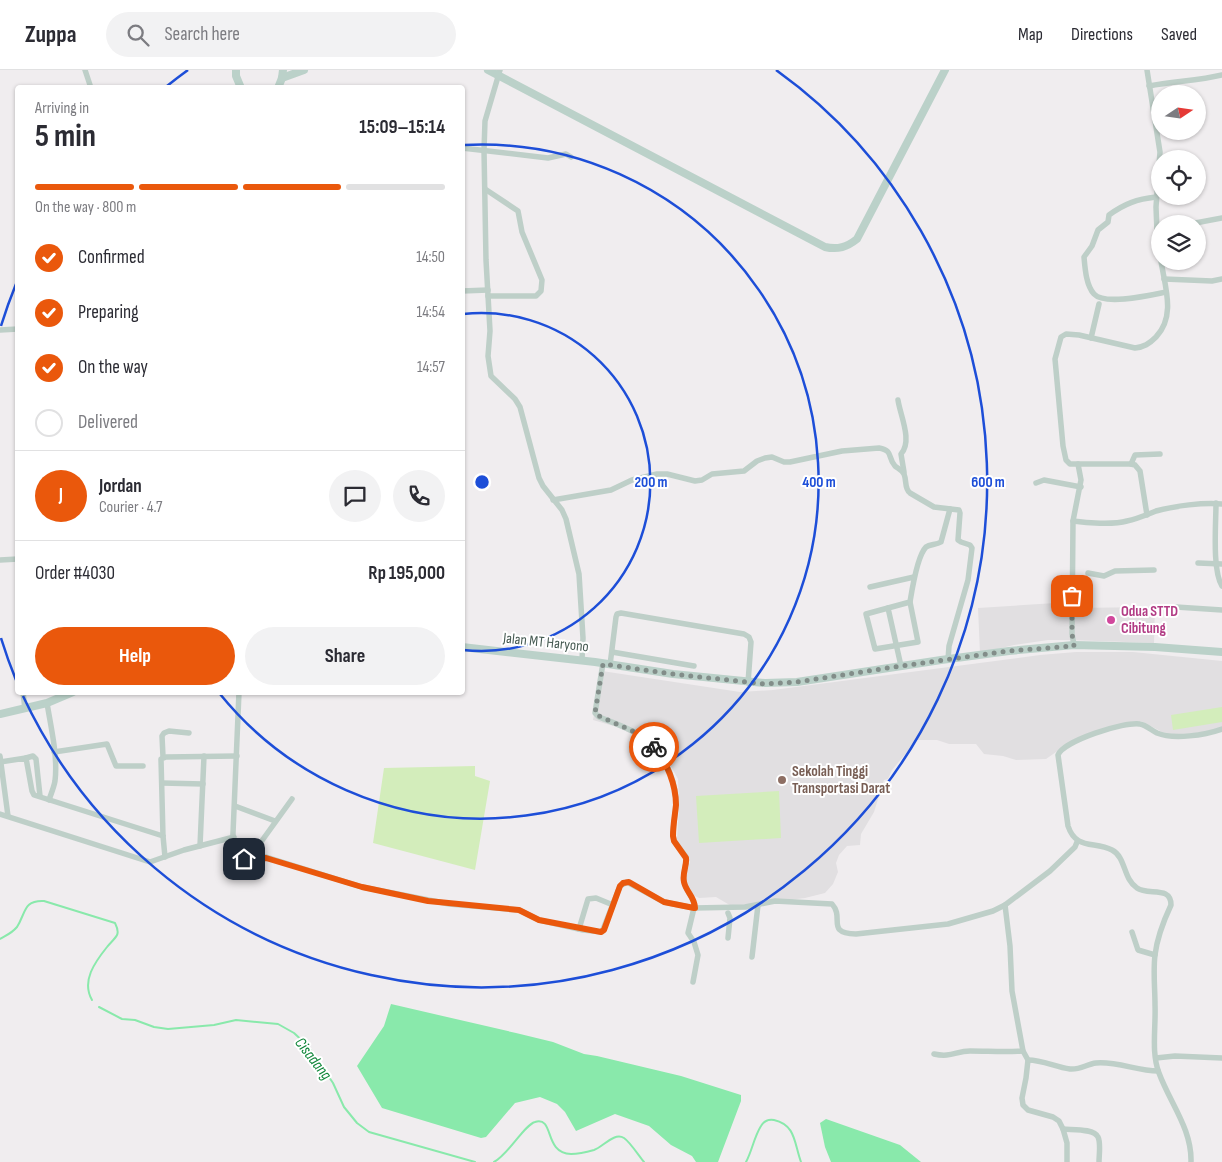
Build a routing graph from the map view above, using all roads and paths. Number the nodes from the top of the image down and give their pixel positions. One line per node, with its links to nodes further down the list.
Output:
1 (85, 70): 10 (street)
2 (236, 70): 11 (main road)
3 (304, 70): 8 (main road)
4 (488, 70): 7 (main road)
5 (945, 70): 7 (main road)
6 (1147, 70): 12 (street)
7 (499, 73): 14 (street)
8 (282, 74)
9 (1222, 75): 12 (street)
10 (90, 85)
11 (239, 85)
12 (1149, 86): 15 (street)
13 (465, 148): 14 (street)
14 (484, 150): 16 (street); 17 (street)
15 (1160, 150)
16 (571, 156)
17 (484, 189): 26 (street); 26 (street)
18 (1151, 197): 25 (street)
19 (1222, 218): 20 (street)
20 (1206, 220)
21 (1162, 270): 22 (street)
22 (1164, 279): 23 (street); 25 (street)
23 (1222, 279)
24 (465, 291): 26 (street)
25 (1166, 292): 30 (street)
26 (488, 293): 38 (street)
27 (1099, 304): 30 (street)
28 (15, 328): 29 (street)
29 (0, 330)
30 (1091, 338): 33 (street)
31 (898, 400): 35 (street)
32 (1160, 454): 34 (street)
33 (1078, 464): 34 (street); 37 (street)
34 (1131, 464): 41 (street)
35 (904, 473): 38 (street); 40 (street)
36 (1036, 483): 37 (street)
37 (1081, 486): 42 (street)
38 (553, 500): 61 (street)
39 (1219, 504): 41 (street); 46 (street)
40 (950, 509): 49 (street); 62 (street)
41 (1147, 515): 42 (street)
42 (1073, 521): 58 (street)
43 (15, 559): 44 (street)
44 (0, 560)
45 (1198, 563): 46 (street)
46 (1219, 564): 50 (street)
47 (1154, 570): 48 (street)
48 (1088, 573)
49 (914, 577): 51 (street); 52 (street)
50 (1222, 586)
51 (870, 587)
52 (910, 602): 54 (street); 57 (street)
53 (1176, 607): 55 (street)
54 (888, 608): 57 (street); 57 (street)
55 (1222, 610)
56 (465, 646): 61 (main road, Jalan MT Haryono)
57 (896, 646): 65 (street)
58 (1074, 646): 60 (main road, Jalan MT Haryono); 62 (main road, Jalan MT Haryono)
59 (612, 652): 63 (street); 64 (street); 66 (street)
60 (1222, 652)
61 (582, 660): 63 (main road, Jalan MT Haryono)
62 (948, 660): 65 (main road, Jalan MT Haryono)
63 (606, 664): 66 (main road, Jalan MT Haryono); 101 (street)
64 (694, 666)
65 (901, 666): 66 (main road, Jalan MT Haryono)
66 (748, 683)
67 (24, 695): 71 (street)
68 (66, 695): 70 (main road)
69 (239, 695): 78 (street)
70 (47, 703): 71 (main road); 75 (street)
71 (25, 709): 72 (main road)
72 (0, 714)
73 (1222, 729): 95 (street)
74 (189, 732): 79 (street)
75 (54, 752): 82 (street); 87 (street)
76 (0, 756): 81 (street)
77 (204, 756): 78 (street); 79 (street); 84 (street)
78 (237, 756): 88 (street)
79 (163, 757): 83 (street)
80 (26, 758): 81 (street); 85 (street); 85 (street)
81 (0, 762): 90 (street)
82 (143, 766)
83 (162, 783): 84 (street); 92 (street)
84 (203, 784): 96 (street)
85 (40, 796): 87 (street)
86 (292, 799): 91 (street)
87 (49, 800): 92 (street)
88 (235, 806): 91 (street); 93 (street)
89 (0, 814): 90 (street)
90 (8, 816): 97 (street)
91 (275, 821): 94 (street)
92 (162, 836): 97 (street)
93 (234, 837): 96 (street); 104 (street)
94 (261, 842)
95 (1077, 842): 99 (street); 107 (street)
96 (200, 846): 97 (street)
97 (165, 857)
98 (758, 904): 99 (street); 102 (street); 108 (street)
99 (1005, 904): 110 (street)
100 (613, 905): 101 (street); 104 (street); 104 (street)
101 (695, 908): 102 (street); 109 (street)
102 (728, 910): 103 (street); 106 (street)
103 (720, 912)
104 (579, 929)
105 (1132, 932): 107 (street)
106 (728, 938)
107 (1155, 955): 112 (street)
108 (752, 957)
109 (693, 982)
110 (1024, 1051): 111 (street); 114 (street)
111 (934, 1054)
112 (1156, 1058): 113 (street); 115 (street)
113 (1222, 1058)
114 (1028, 1060): 115 (street); 116 (street)
115 (1158, 1071): 119 (street)
116 (1063, 1129): 117 (street); 118 (street)
117 (1067, 1162)
118 (1099, 1162)
119 (1191, 1162)

